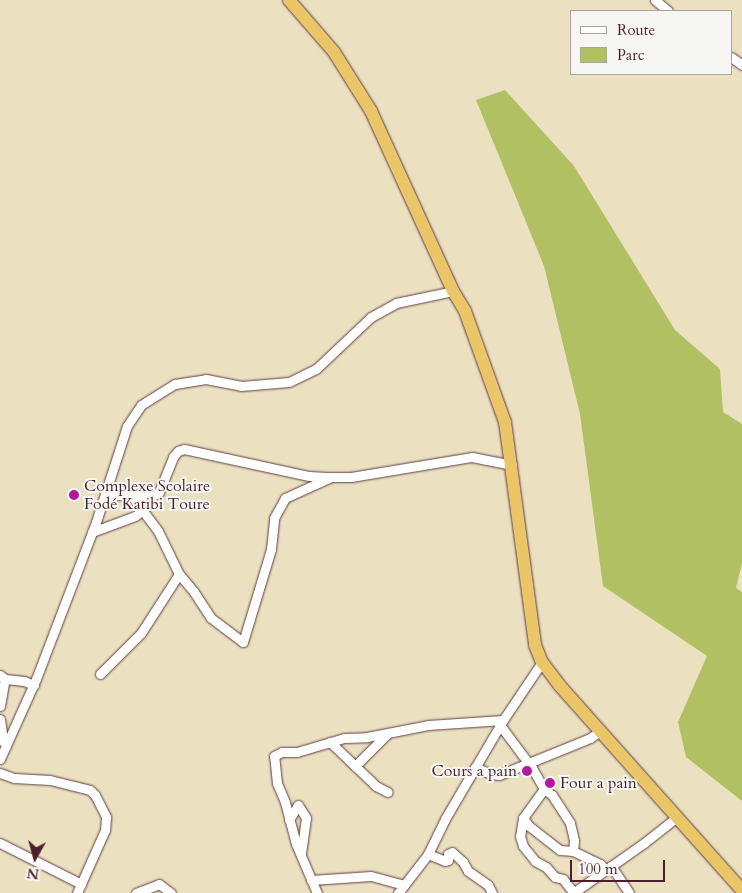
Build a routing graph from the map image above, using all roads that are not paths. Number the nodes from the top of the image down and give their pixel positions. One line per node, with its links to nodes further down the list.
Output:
1 (289, 0): 4 (highway)
2 (655, 0): 3 (street)
3 (667, 10)
4 (453, 291): 5 (highway); 7 (street)
5 (512, 465): 6 (street); 13 (highway)
6 (331, 477): 9 (street); 12 (street)
7 (105, 495): 8 (street); 11 (street)
8 (130, 495): 9 (street); 10 (street)
9 (150, 497): 10 (street)
10 (141, 511): 11 (street); 12 (street)
11 (92, 532): 16 (street)
12 (179, 574): 14 (street)
13 (542, 662): 19 (street); 20 (highway)
14 (100, 674)
15 (3, 677): 16 (street); 17 (street)
16 (34, 685): 23 (street)
17 (0, 706)
18 (0, 719): 23 (street)
19 (501, 722): 21 (street); 25 (street); 27 (street)
20 (600, 731): 25 (street); 31 (highway)
21 (388, 733): 22 (street); 26 (street)
22 (330, 742): 26 (street); 33 (street)
23 (6, 745): 24 (street)
24 (0, 759)
25 (528, 762): 27 (street); 29 (street)
26 (355, 766): 30 (street)
27 (475, 767): 36 (street)
28 (0, 773): 40 (street)
29 (544, 789): 32 (street); 35 (street)
30 (388, 792)
31 (677, 817): 38 (street); 42 (highway)
32 (523, 818): 35 (street); 49 (street)
33 (289, 820): 37 (street); 37 (street)
34 (0, 843): 40 (street)
35 (573, 851): 38 (street)
36 (428, 854): 41 (street); 48 (street)
37 (301, 855): 39 (street)
38 (608, 868): 49 (street); 50 (street)
39 (310, 880): 41 (street); 46 (street)
40 (81, 884): 43 (street)
41 (404, 885): 47 (street)
42 (742, 890)
43 (77, 893)
44 (136, 893): 45 (street)
45 (171, 893)
46 (317, 893)
47 (398, 893)
48 (492, 893)
49 (573, 893)
50 (629, 893)

